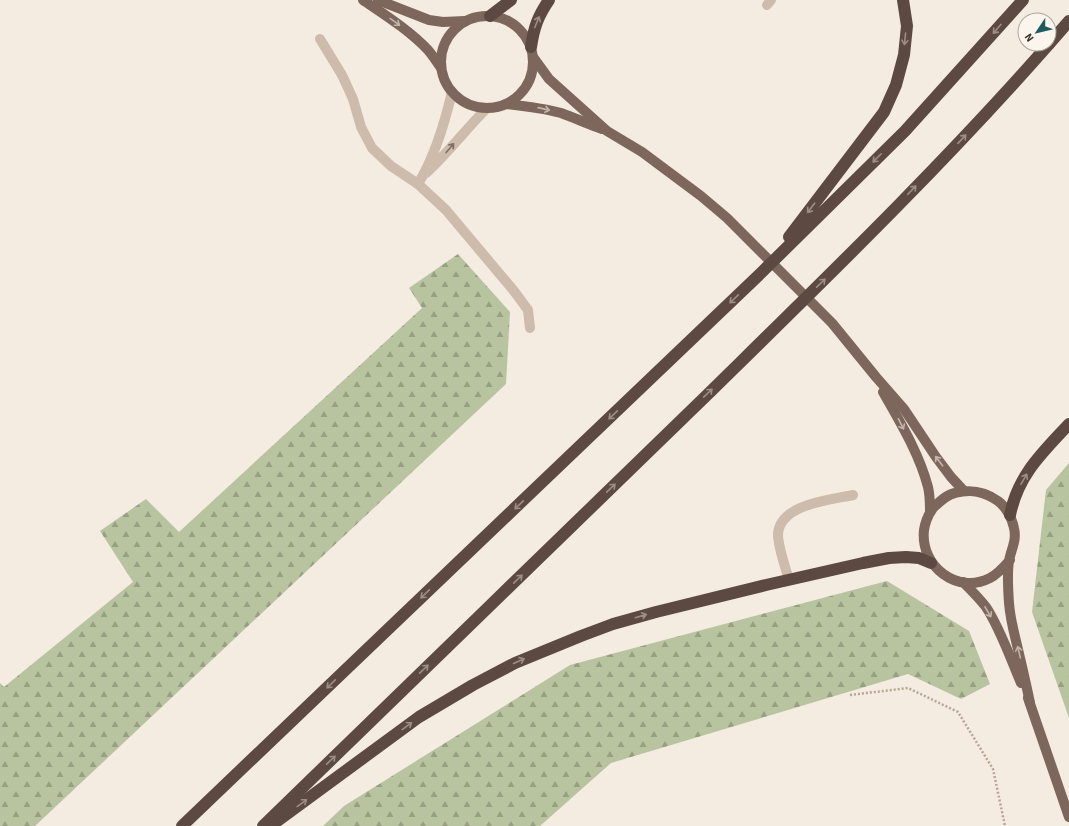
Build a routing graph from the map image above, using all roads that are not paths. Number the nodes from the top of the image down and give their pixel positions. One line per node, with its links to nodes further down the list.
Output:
1 (363, 0): 14 (main road, one-way to 14)
2 (378, 0): 8 (main road)
3 (511, 0): 7 (highway)
4 (550, 0): 12 (highway, one-way to 4)
5 (903, 0): 20 (highway, one-way to 20)
6 (1023, 0): 20 (highway, one-way to 20)
7 (490, 16): 8 (main road); 12 (main road)
8 (466, 21): 14 (main road)
9 (1069, 21): 10 (highway)
10 (1057, 35)
11 (320, 39): 19 (lane)
12 (532, 52): 16 (main road); 18 (main road)
13 (1042, 52): 35 (highway, one-way to 13)
14 (441, 68): 15 (main road)
15 (452, 92): 17 (main road); 19 (lane)
16 (506, 104): 17 (main road); 18 (main road, one-way to 18)
17 (487, 108): 19 (lane, one-way to 17)
18 (607, 131): 22 (main road)
19 (420, 180): 21 (lane)
20 (762, 272): 34 (highway, one-way to 34)
21 (530, 328)
22 (876, 378): 24 (main road, one-way to 22); 26 (main road, one-way to 26)
23 (1069, 424): 27 (highway, one-way to 23)
24 (964, 491): 26 (main road); 27 (main road)
25 (853, 495): 30 (lane)
26 (930, 512): 29 (main road)
27 (1010, 515): 28 (main road)
28 (1010, 560): 31 (main road); 32 (main road, one-way to 28)
29 (932, 563): 30 (highway); 31 (main road)
30 (789, 580): 36 (highway, one-way to 30)
31 (963, 582): 32 (main road, one-way to 32)
32 (1030, 704): 33 (main road)
33 (1069, 817)
34 (182, 826)
35 (263, 826)
36 (271, 826)

